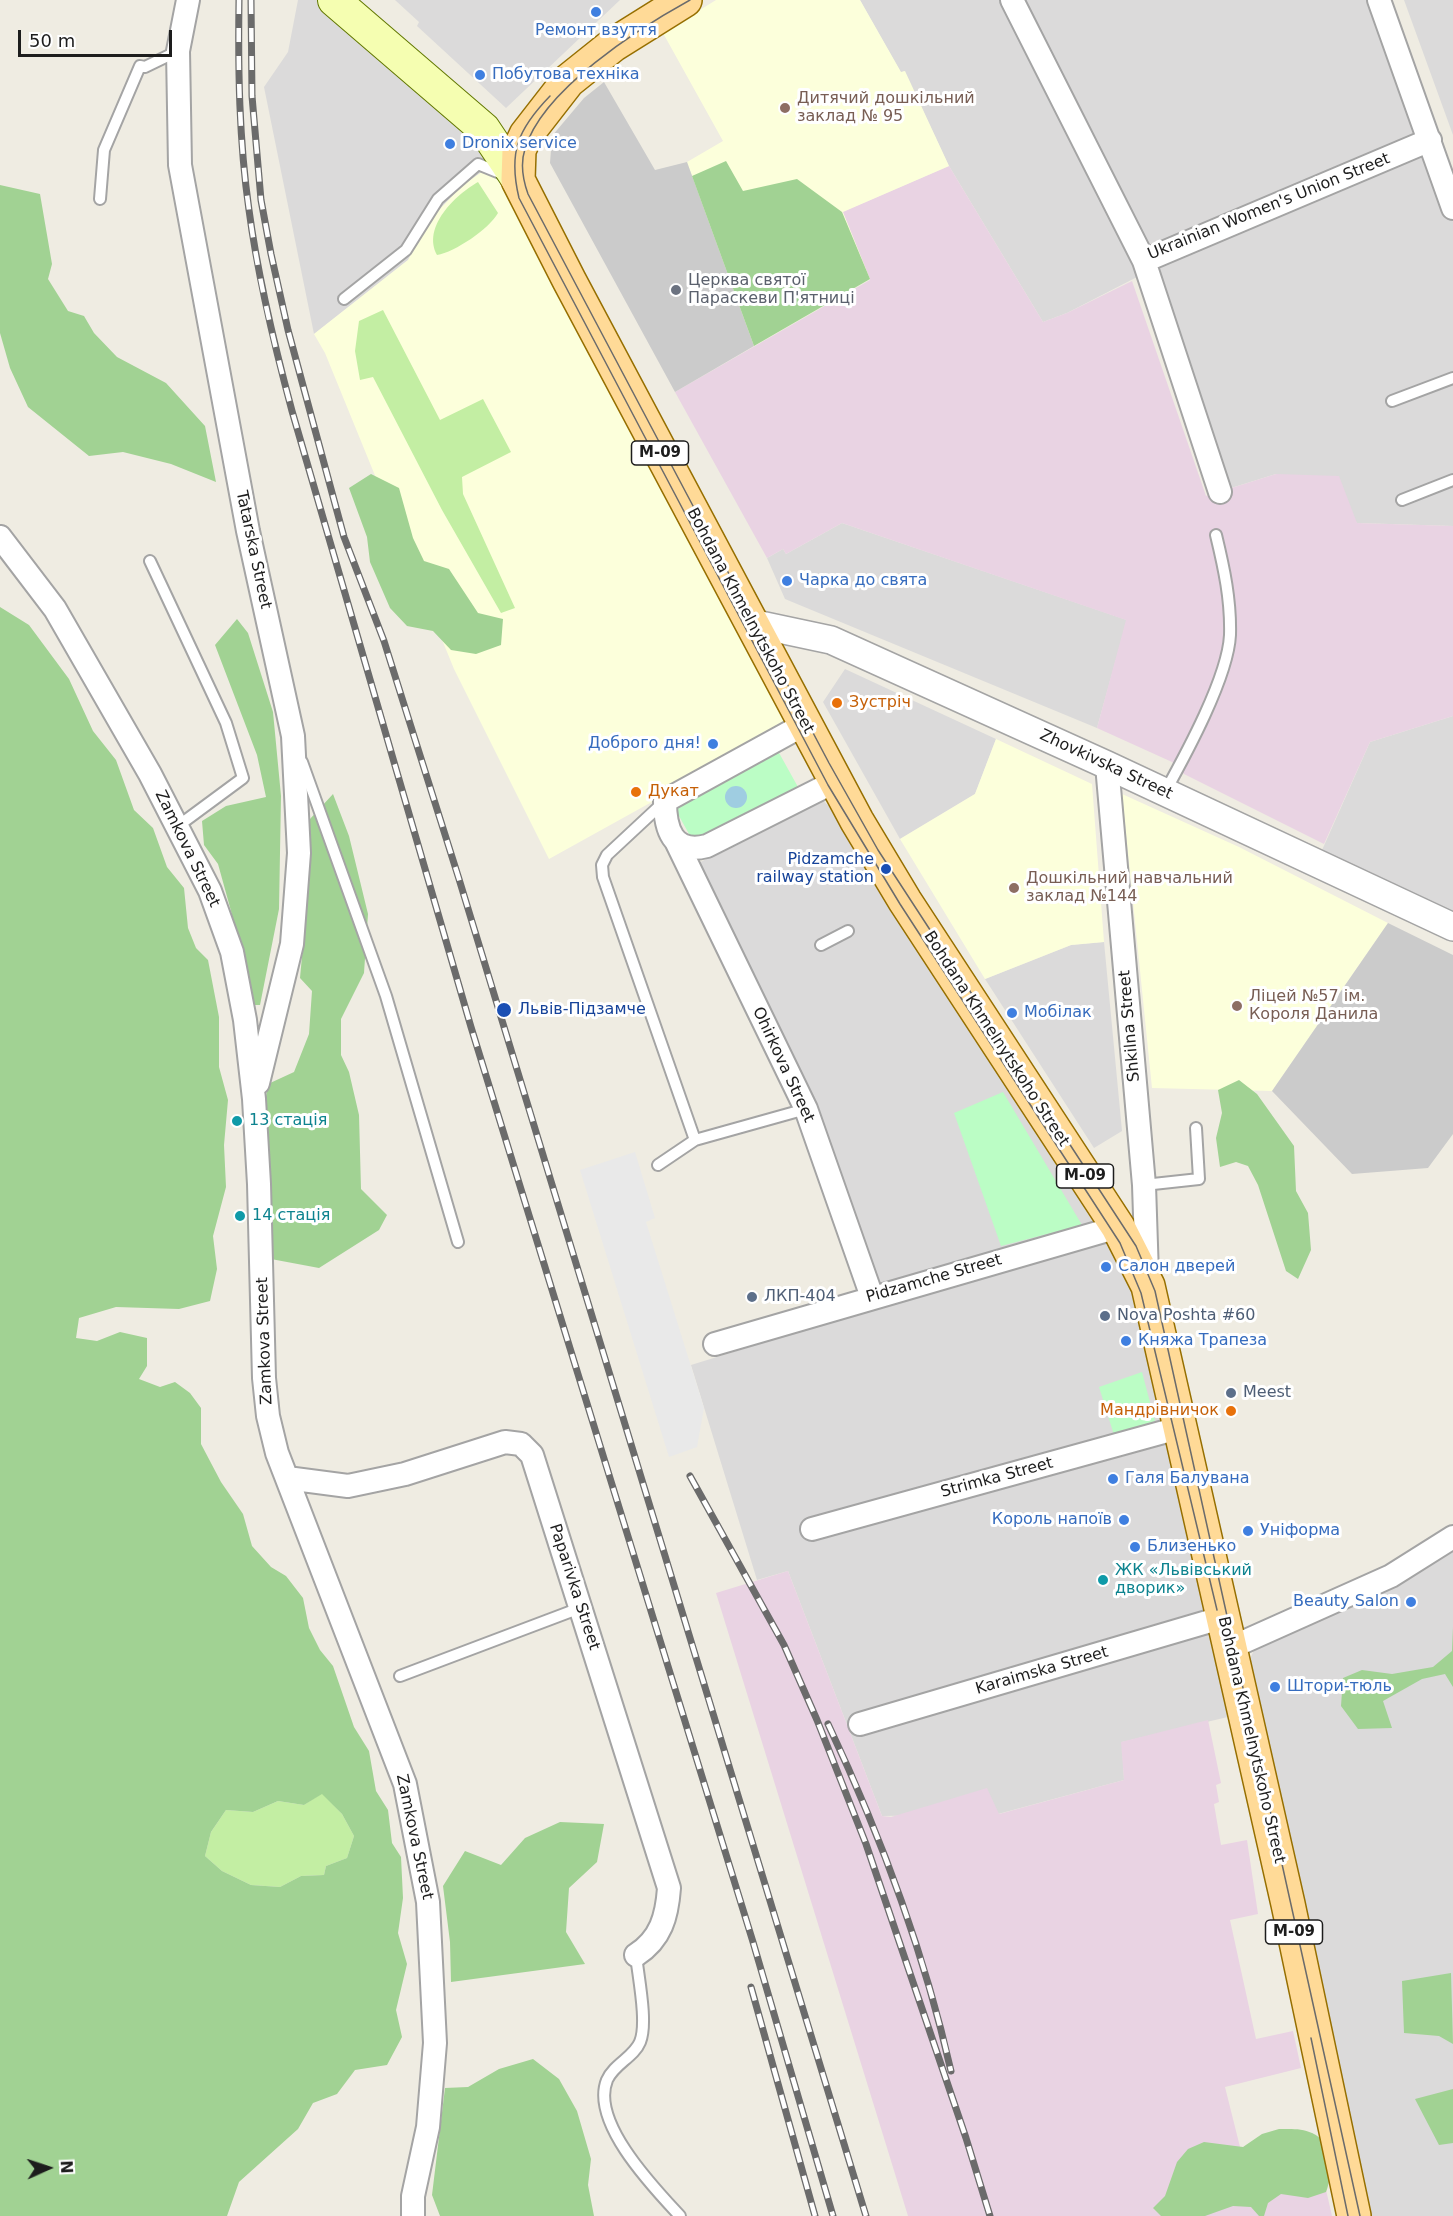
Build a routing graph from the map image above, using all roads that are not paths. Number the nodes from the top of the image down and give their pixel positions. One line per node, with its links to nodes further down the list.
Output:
1 (188, 0): 6 (street, Tatarska Street)
2 (334, 0): 8 (main road, Bohdana Khmelnytskoho Street)
3 (685, 0): 8 (main road, М-09)
4 (1012, 0): 11 (street, Ukrainian Women's Union Street)
5 (1379, 0): 7 (street)
6 (178, 51): 9 (lane); 23 (street, Tatarska Street)
7 (1430, 140): 10 (street); 11 (street, Ukrainian Women's Union Street)
8 (518, 180): 12 (lane); 21 (main road, Bohdana Khmelnytskoho Street / М-09)
9 (100, 199)
10 (1453, 208)
11 (1144, 261): 16 (street)
12 (344, 299)
13 (1453, 378): 14 (lane)
14 (1392, 401)
15 (1453, 480): 17 (lane)
16 (1220, 492)
17 (1402, 500)
18 (1216, 535): 26 (lane)
19 (0, 537): 28 (street, Zamkova Street)
20 (150, 561): 28 (lane)
21 (751, 623): 22 (main road, Bohdana Khmelnytskoho Street / М-09); 24 (street, Zhovkivska Street)
22 (805, 724): 25 (main road, Bohdana Khmelnytskoho Street / М-09); 27 (street)
23 (293, 736): 33 (street, Tatarska Street); 40 (lane)
24 (1107, 765): 26 (street, Zhovkivska Street); 38 (street, Shkilna Street)
25 (836, 782): 29 (street); 39 (main road, Bohdana Khmelnytskoho Street / М-09)
26 (1165, 792): 30 (street, Zhovkivska Street)
27 (665, 801): 29 (street, Ohirkova Street); 36 (lane)
28 (178, 826): 33 (street, Zamkova Street)
29 (676, 841): 34 (street, Ohirkova Street)
30 (1453, 927)
31 (848, 932): 32 (lane)
32 (821, 945)
33 (254, 1099): 45 (street, Zamkova Street)
34 (806, 1108): 36 (lane); 42 (street, Ohirkova Street)
35 (1196, 1128): 38 (lane)
36 (695, 1140): 37 (lane)
37 (658, 1165)
38 (1144, 1185): 41 (street, Shkilna Street)
39 (1118, 1227): 41 (main road, Bohdana Khmelnytskoho Street / М-09); 42 (street, Pidzamche Street)
40 (458, 1242)
41 (1148, 1287): 44 (main road, Bohdana Khmelnytskoho Street / М-09)
42 (872, 1297): 43 (street, Pidzamche Street)
43 (716, 1344)
44 (1182, 1427): 46 (street, Strimka Street); 49 (main road, Bohdana Khmelnytskoho Street / М-09)
45 (288, 1478): 48 (street, Paparivka Street); 53 (street, Zamkova Street)
46 (812, 1529)
47 (1453, 1537): 49 (street, Karaimska Street)
48 (580, 1608): 50 (lane); 52 (street, Paparivka Street)
49 (1227, 1633): 51 (street, Karaimska Street); 55 (main road, Bohdana Khmelnytskoho Street / М-09)
50 (400, 1676)
51 (860, 1724)
52 (636, 1955): 54 (lane)
53 (413, 2216)
54 (680, 2216)
55 (1354, 2216)

